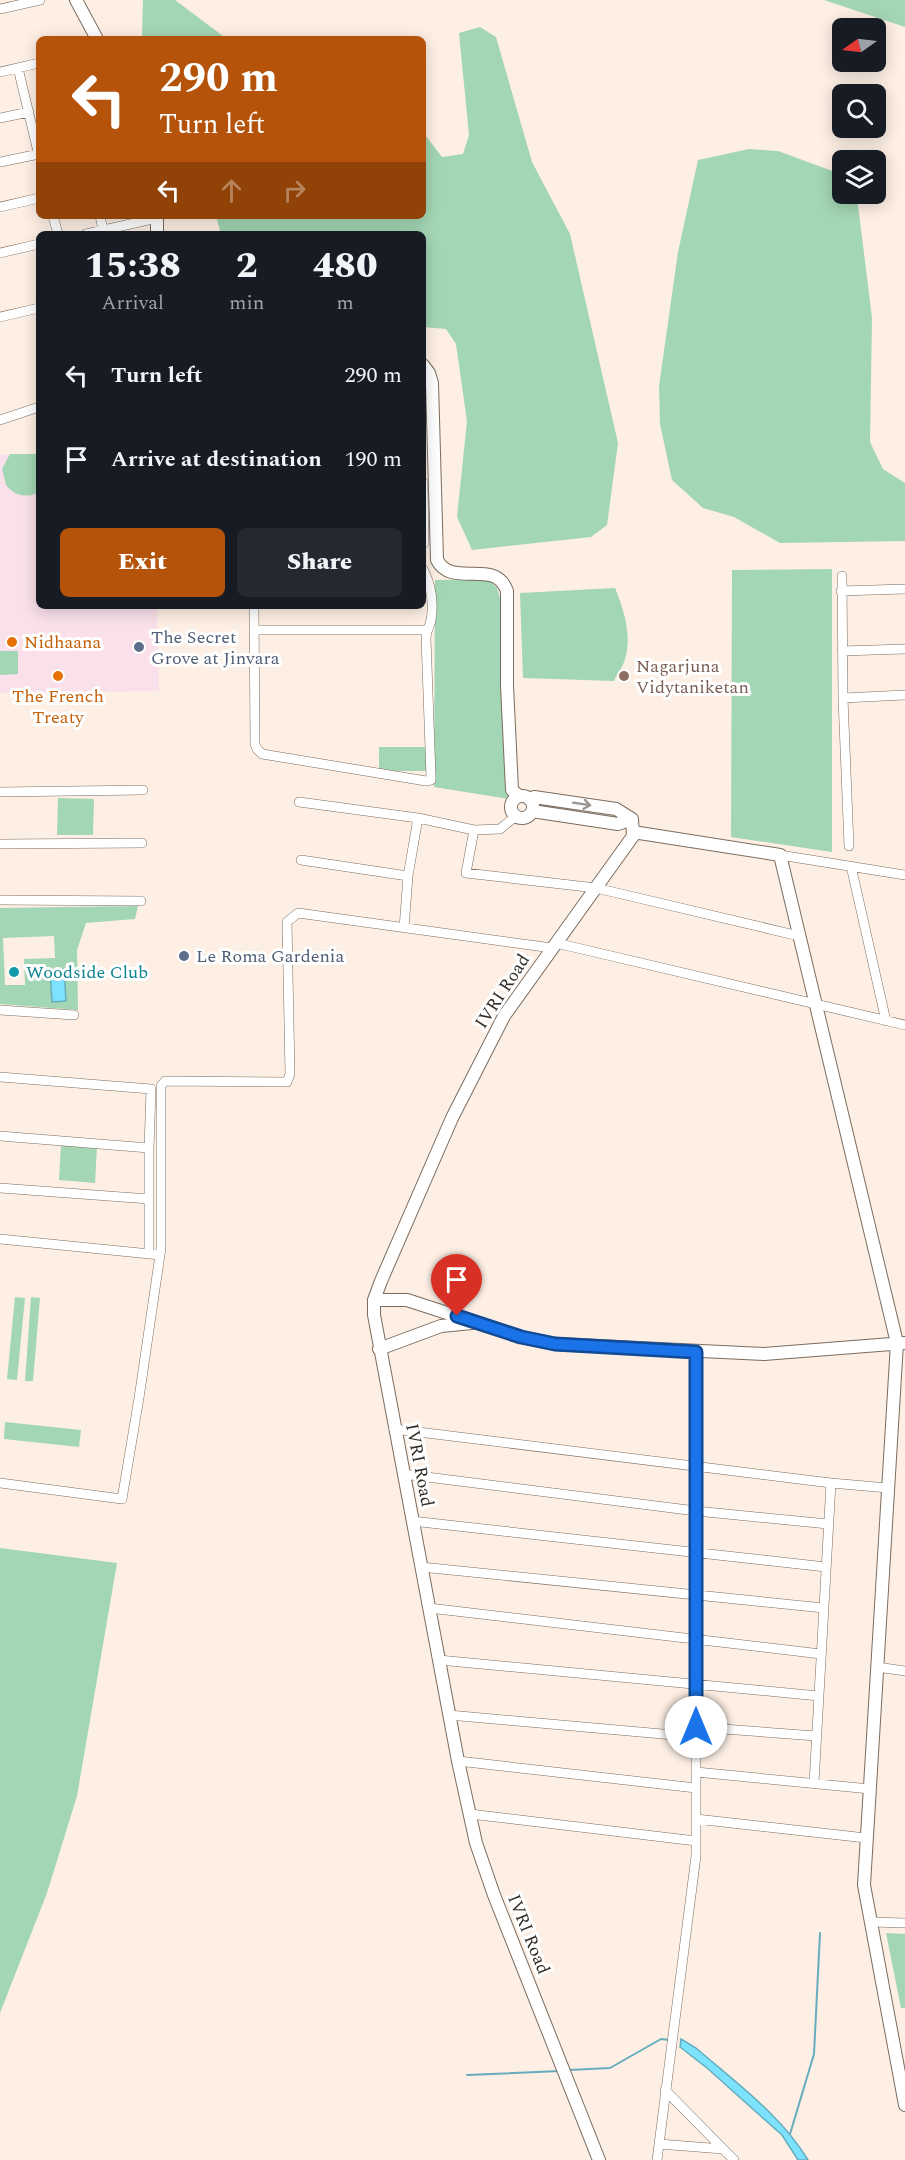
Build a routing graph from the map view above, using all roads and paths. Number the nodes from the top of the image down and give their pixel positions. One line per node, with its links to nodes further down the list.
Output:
1 (40, 0): 3 (street)
2 (76, 0): 4 (street)
3 (0, 9)
4 (95, 36)
5 (36, 64): 6 (street)
6 (18, 68): 7 (street); 8 (street)
7 (0, 72)
8 (29, 112): 9 (street); 10 (street)
9 (0, 118)
10 (36, 142)
11 (36, 156): 12 (street)
12 (0, 162)
13 (36, 199): 14 (street)
14 (0, 207)
15 (101, 219): 17 (street)
16 (149, 219): 17 (street)
17 (103, 230): 18 (street)
18 (99, 231)
19 (36, 245): 20 (street)
20 (0, 253)
21 (36, 309): 22 (street)
22 (0, 317)
23 (426, 370): 26 (street)
24 (36, 407): 25 (street)
25 (0, 420)
26 (427, 485): 27 (street); 28 (street)
27 (426, 504)
28 (439, 564): 29 (street); 44 (street)
29 (426, 569)
30 (842, 576): 33 (street)
31 (426, 578): 36 (street)
32 (905, 589): 33 (street)
33 (841, 591): 38 (street)
34 (254, 609): 35 (street)
35 (254, 630): 36 (street); 36 (street)
36 (426, 630)
37 (905, 649): 38 (street)
38 (842, 651): 40 (street)
39 (905, 695): 40 (street)
40 (843, 698): 51 (street)
41 (143, 790): 42 (street)
42 (0, 792)
43 (298, 802): 46 (street)
44 (527, 802): 45 (street); 45 (street); 47 (street)
45 (516, 816): 48 (street)
46 (418, 818): 48 (street); 56 (street)
47 (632, 826): 52 (street); 57 (street, IVRI Road)
48 (474, 830): 57 (street)
49 (142, 843): 50 (street)
50 (0, 844)
51 (849, 846)
52 (780, 855): 54 (street); 61 (street)
53 (301, 860): 56 (street)
54 (851, 866): 55 (street); 66 (street)
55 (905, 875)
56 (408, 876): 60 (street)
57 (596, 888): 61 (street); 62 (street, IVRI Road)
58 (0, 900): 59 (street)
59 (141, 901)
60 (404, 928): 62 (street); 75 (street)
61 (799, 936): 63 (street)
62 (554, 946): 63 (street); 76 (street, IVRI Road)
63 (815, 1004): 66 (street); 80 (street)
64 (0, 1010): 65 (street)
65 (74, 1015)
66 (886, 1021): 67 (street)
67 (905, 1025)
68 (0, 1077): 70 (street)
69 (0, 1136): 70 (street)
70 (149, 1148): 72 (street)
71 (0, 1188): 72 (street)
72 (149, 1199): 74 (street)
73 (0, 1239): 74 (street)
74 (149, 1254): 75 (street)
75 (160, 1255): 86 (street)
76 (374, 1300): 77 (street); 81 (street, IVRI Road)
77 (438, 1310): 78 (street); 79 (street)
78 (477, 1323): 79 (street); 82 (street)
79 (439, 1327): 81 (street)
80 (901, 1343): 82 (street); 88 (street)
81 (379, 1348): 83 (street, IVRI Road)
82 (696, 1352): 84 (street)
83 (394, 1429): 84 (street); 85 (street, IVRI Road)
84 (696, 1467): 87 (street); 89 (street)
85 (403, 1474): 89 (street); 90 (street, IVRI Road)
86 (0, 1483)
87 (831, 1483): 88 (street); 91 (street)
88 (888, 1488): 101 (street)
89 (696, 1511): 91 (street); 92 (street)
90 (412, 1521): 92 (street); 93 (street, IVRI Road)
91 (828, 1524): 94 (street)
92 (696, 1553): 94 (street); 95 (street)
93 (421, 1567): 95 (street); 96 (street, IVRI Road)
94 (826, 1567): 97 (street)
95 (696, 1596): 97 (street); 98 (street)
96 (429, 1608): 98 (street); 100 (street, IVRI Road)
97 (824, 1608): 99 (street)
98 (696, 1639): 99 (street); 103 (street)
99 (821, 1654): 104 (street)
100 (439, 1660): 103 (street); 105 (street, IVRI Road)
101 (877, 1667): 102 (street); 112 (street)
102 (905, 1671)
103 (696, 1684): 104 (street); 106 (street)
104 (819, 1696): 107 (street)
105 (449, 1714): 106 (street); 108 (street, IVRI Road)
106 (696, 1732): 107 (street); 109 (street)
107 (816, 1737): 110 (street)
108 (458, 1761): 111 (street); 113 (street, IVRI Road)
109 (696, 1772): 110 (street); 111 (street)
110 (814, 1784): 112 (street)
111 (696, 1788): 114 (street)
112 (870, 1789): 115 (street)
113 (470, 1814): 116 (street); 123 (street, IVRI Road)
114 (696, 1819): 115 (street); 116 (street)
115 (867, 1838): 117 (street)
116 (696, 1841): 119 (street)
117 (871, 1922): 118 (street); 120 (street)
118 (905, 1923)
119 (665, 2090): 121 (street); 122 (street)
120 (905, 2106)
121 (658, 2144): 122 (street); 124 (street)
122 (723, 2149): 125 (street)
123 (599, 2160)
124 (657, 2160)
125 (734, 2160)

